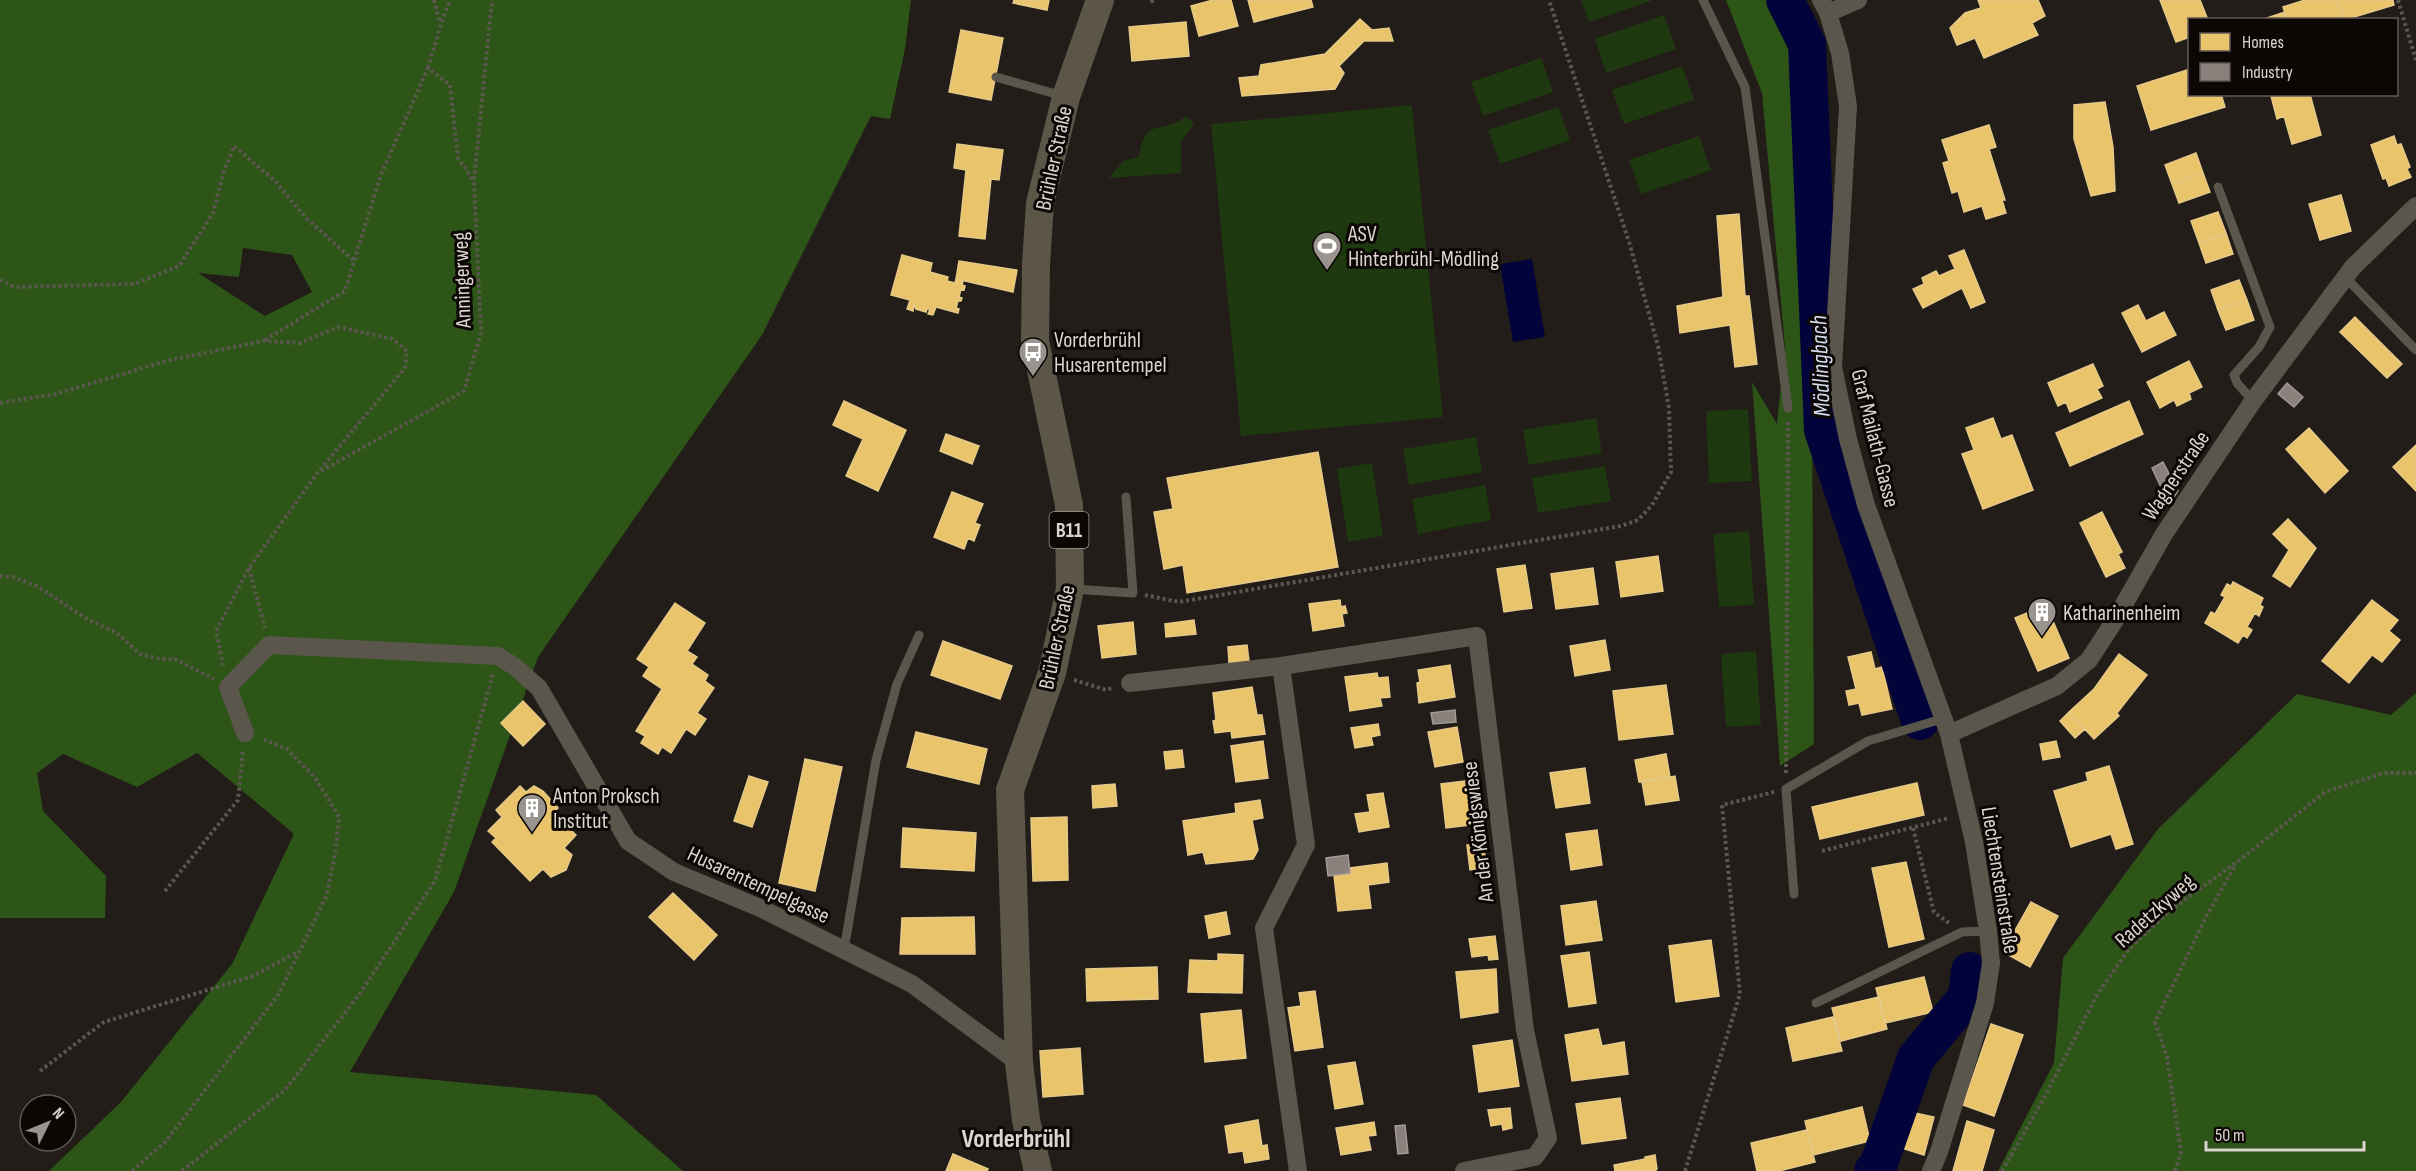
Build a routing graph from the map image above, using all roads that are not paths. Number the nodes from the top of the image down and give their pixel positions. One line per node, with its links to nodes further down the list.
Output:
1 (1100, 0): 6 (main road, Brühler Straße / B11)
2 (1703, 0): 12 (lane)
3 (1858, 0): 4 (street)
4 (1824, 6): 18 (street, Graf Mailath-Gasse)
5 (996, 76): 6 (lane)
6 (1066, 97): 14 (main road, Brühler Straße / B11)
7 (2218, 187): 11 (lane)
8 (2416, 206): 9 (street, Wagnerstraße)
9 (2346, 278): 10 (lane); 11 (street, Wagnerstraße)
10 (2416, 350)
11 (2253, 401): 18 (street, Wagnerstraße)
12 (1788, 408)
13 (1126, 497): 14 (lane)
14 (1070, 589): 24 (main road, Brühler Straße / B11)
15 (919, 635): 22 (lane)
16 (1281, 666): 17 (street, An der Königswiese); 25 (street, An der Königswiese); 27 (street)
17 (1130, 683)
18 (1943, 726): 20 (lane); 21 (street, Liechtensteinstraße)
19 (245, 733): 22 (street, Husarentempelgasse)
20 (1794, 894)
21 (1988, 931): 23 (lane); 28 (street, Liechtensteinstraße)
22 (844, 950): 24 (street, Husarentempelgasse)
23 (1816, 1003)
24 (1019, 1063): 26 (main road, Brühler Straße / B11)
25 (1474, 1170)
26 (1038, 1171)
27 (1298, 1171)
28 (1931, 1171)

